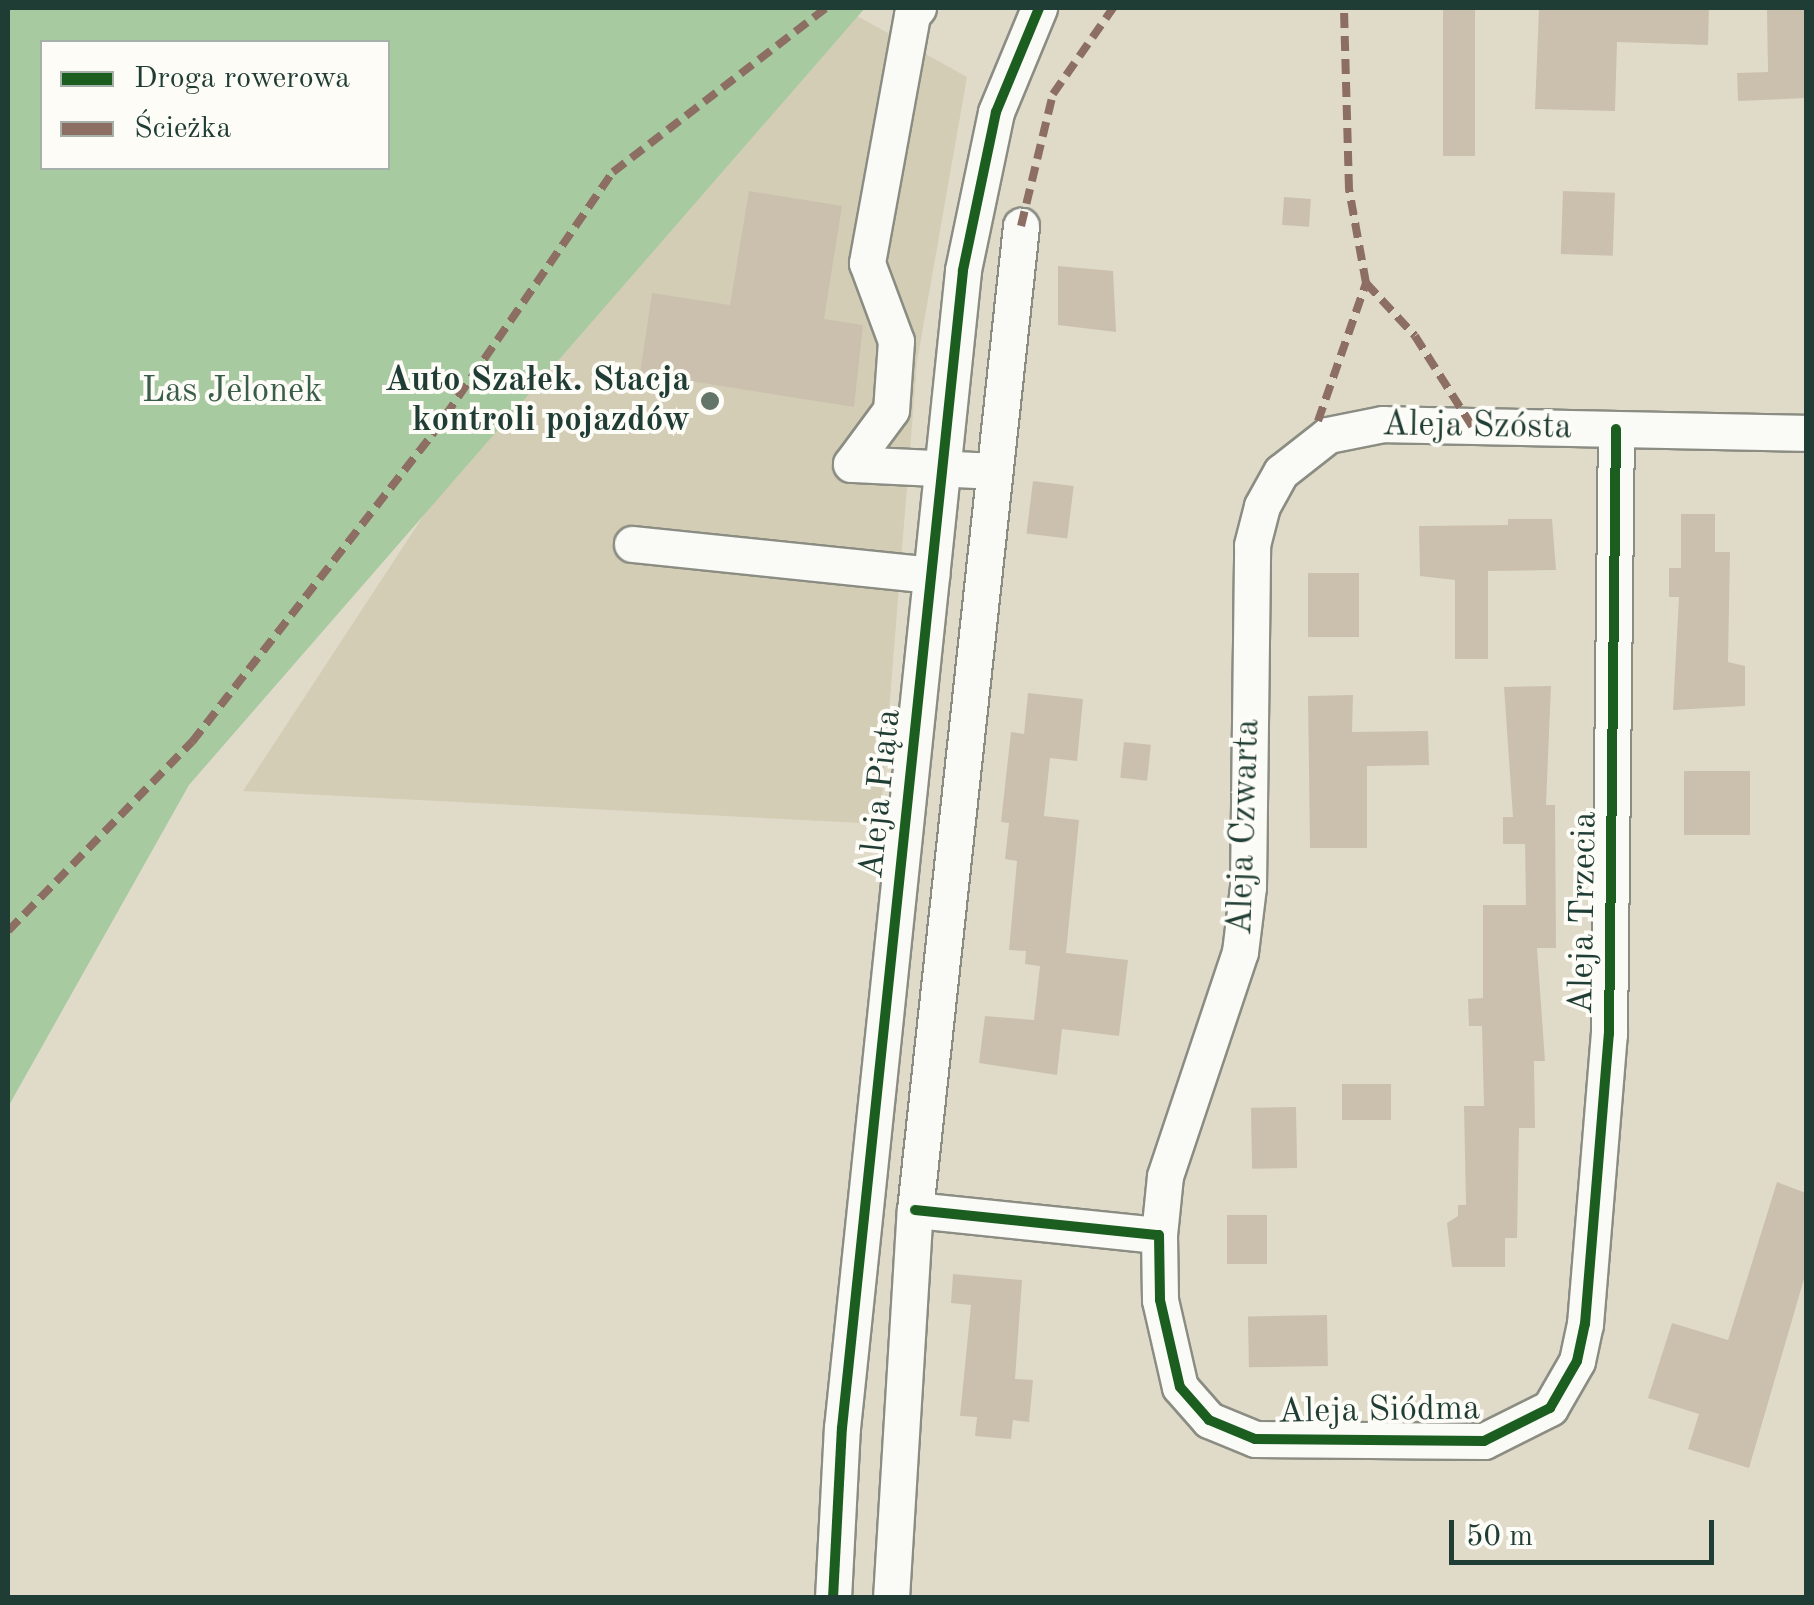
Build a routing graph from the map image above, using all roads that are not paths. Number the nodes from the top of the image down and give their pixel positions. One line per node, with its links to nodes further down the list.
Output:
1 (918, 8): 6 (street)
2 (1040, 8): 6 (street, Aleja Piąta)
3 (1021, 226): 7 (street)
4 (1616, 429): 5 (street, Aleja Szósta); 8 (street, Aleja Szósta); 13 (street, Aleja Trzecia)
5 (1806, 433)
6 (942, 464): 7 (street); 10 (street, Aleja Piąta)
7 (994, 471): 11 (street)
8 (1281, 472): 12 (street, Aleja Czwarta)
9 (632, 544): 10 (street)
10 (931, 575): 14 (street, Aleja Piąta)
11 (915, 1210): 12 (street); 15 (street)
12 (1159, 1235): 13 (street, Aleja Siódma)
13 (1564, 1393)
14 (833, 1598)
15 (891, 1598)

